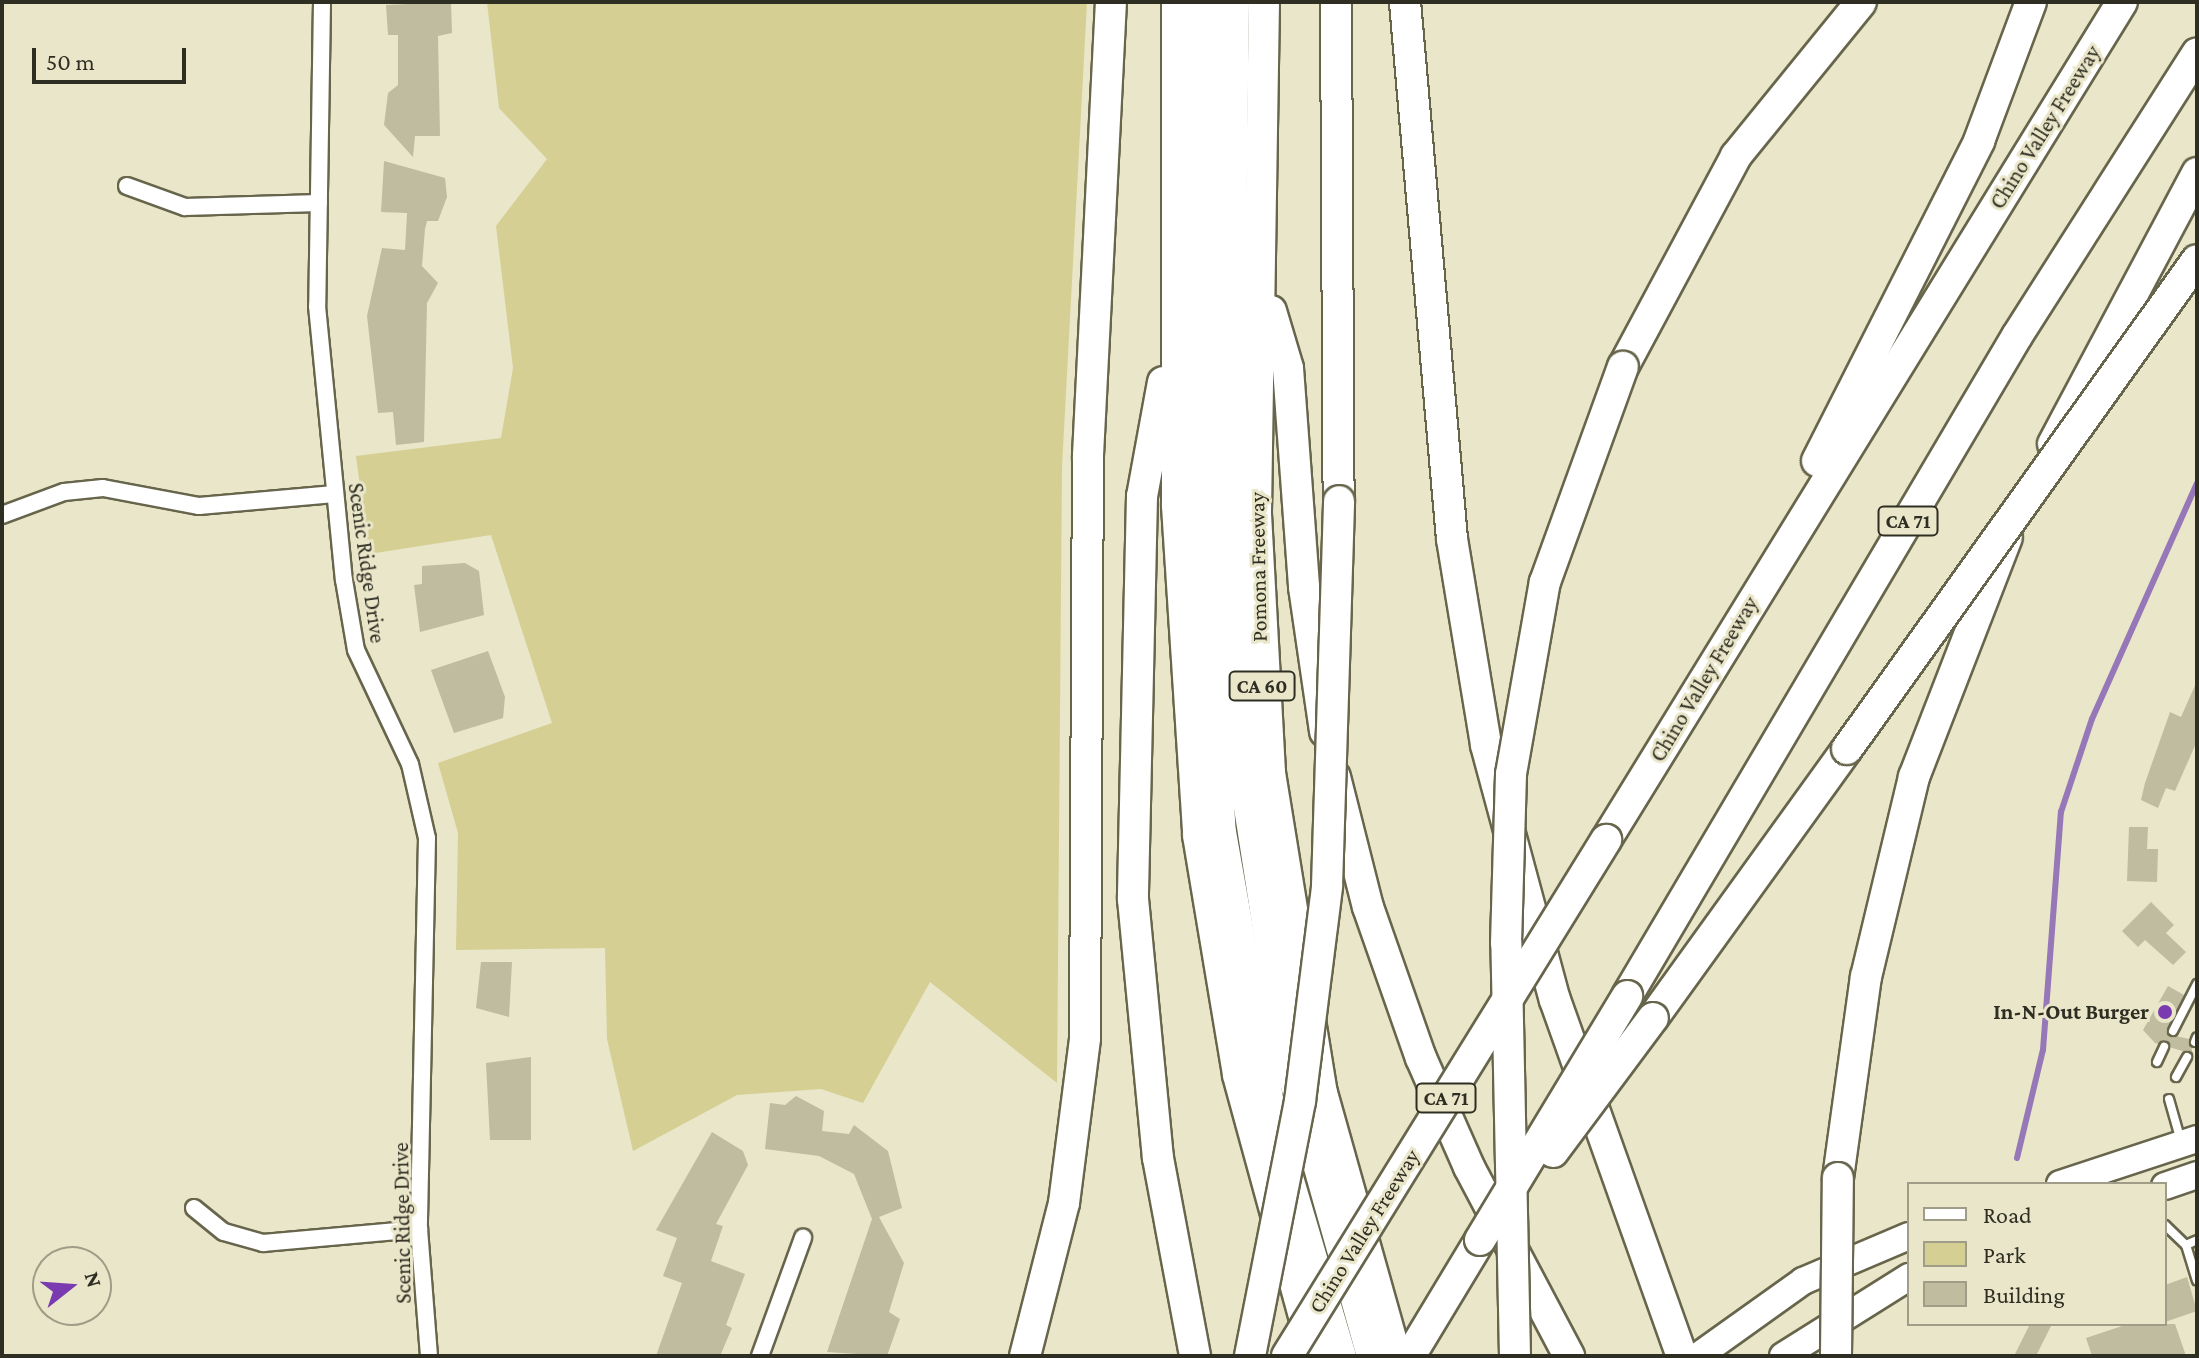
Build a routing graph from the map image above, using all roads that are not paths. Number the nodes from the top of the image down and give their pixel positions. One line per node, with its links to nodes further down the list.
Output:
1 (322, 2): 16 (street, Scenic Ridge Drive)
2 (1111, 2): 47 (highway)
3 (1177, 2): 20 (highway)
4 (1205, 2): 52 (highway)
5 (1234, 2): 53 (highway)
6 (1264, 2): 19 (highway, Pomona Freeway / CA 60)
7 (1336, 2): 49 (highway, bridge)
8 (1405, 2): 58 (highway)
9 (1861, 2): 56 (highway, bridge)
10 (2031, 2): 23 (highway)
11 (2122, 2): 23 (highway, Chino Valley Freeway / CA 71)
12 (2197, 53): 40 (highway, CA 71, bridge)
13 (2197, 173): 17 (highway)
14 (127, 186): 16 (street)
15 (2197, 188): 17 (highway)
16 (319, 203): 21 (street, Scenic Ridge Drive)
17 (2157, 251): 61 (highway, bridge)
18 (2197, 260): 40 (highway, bridge)
19 (1264, 286): 54 (highway, Pomona Freeway / CA 60); 57 (highway)
20 (1176, 313): 48 (highway); 51 (highway)
21 (334, 494): 22 (street); 37 (street, Scenic Ridge Drive)
22 (2, 515)
23 (1716, 659): 50 (highway, Chino Valley Freeway / CA 71, bridge)
24 (2197, 984): 25 (lane)
25 (2173, 1031)
26 (2164, 1047): 28 (lane)
27 (2187, 1057): 29 (lane)
28 (2157, 1062)
29 (2176, 1077)
30 (2169, 1099): 31 (lane)
31 (2190, 1141): 33 (main road)
32 (2197, 1175): 34 (main road)
33 (2066, 1182)
34 (2167, 1185)
35 (194, 1208): 37 (street)
36 (2167, 1227): 42 (lane)
37 (419, 1229): 45 (street, Scenic Ridge Drive)
38 (1907, 1237): 59 (main road)
39 (803, 1238): 46 (street)
40 (1480, 1240): 55 (highway, CA 71)
41 (2197, 1240): 42 (lane)
42 (2186, 1245): 44 (lane)
43 (1907, 1278): 60 (main road)
44 (2197, 1280)
45 (429, 1356)
46 (760, 1356)
47 (1025, 1356)
48 (1195, 1356)
49 (1250, 1356)
50 (1287, 1356)
51 (1315, 1356)
52 (1341, 1356)
53 (1372, 1356)
54 (1396, 1356)
55 (1410, 1356)
56 (1515, 1356)
57 (1569, 1356)
58 (1682, 1356)
59 (1698, 1356)
60 (1783, 1356)
61 (1836, 1356)

